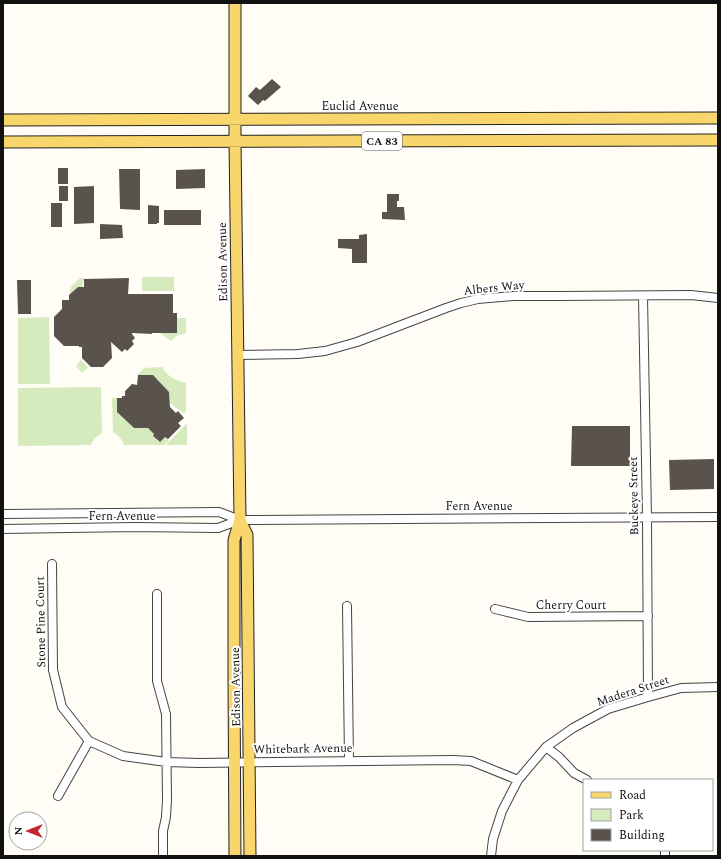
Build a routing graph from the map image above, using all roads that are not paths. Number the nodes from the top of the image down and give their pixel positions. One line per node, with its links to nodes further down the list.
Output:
1 (234, 3): 3 (main road, Edison Avenue)
2 (718, 118): 3 (main road, Euclid Avenue)
3 (235, 119): 4 (main road, Euclid Avenue); 6 (main road, Edison Avenue)
4 (3, 120)
5 (718, 140): 6 (main road, CA 83)
6 (235, 141): 7 (main road, CA 83); 10 (main road, Edison Avenue)
7 (3, 142)
8 (643, 296): 9 (street, Albers Way); 10 (street, Albers Way); 12 (street, Buckeye Street)
9 (716, 298)
10 (238, 355): 14 (main road, Edison Avenue)
11 (3, 514): 14 (street, Fern Avenue)
12 (647, 517): 13 (street, Fern Avenue); 14 (street, Fern Avenue); 20 (street, Buckeye Street)
13 (718, 517)
14 (240, 520): 15 (street, Fern Avenue); 27 (main road, Edison Avenue); 28 (main road, Edison Avenue)
15 (3, 529)
16 (52, 564): 23 (street, Stone Pine Court)
17 (157, 594): 26 (street)
18 (347, 606): 25 (street)
19 (495, 609): 20 (street, Cherry Court)
20 (648, 616): 22 (street, Buckeye Street)
21 (718, 687): 22 (street, Madera Street)
22 (648, 697): 24 (street, Madera Street)
23 (89, 741): 26 (street, Whitebark Avenue); 31 (street)
24 (546, 747): 29 (street); 30 (street, Madera Street)
25 (348, 761): 28 (street, Whitebark Avenue); 30 (street, Whitebark Avenue)
26 (166, 762): 27 (street, Whitebark Avenue); 32 (street)
27 (234, 762): 28 (street, Whitebark Avenue); 33 (main road, Edison Avenue)
28 (250, 762): 34 (main road, Edison Avenue)
29 (585, 779)
30 (518, 780): 35 (street, Madera Street)
31 (58, 796)
32 (163, 856)
33 (235, 856)
34 (250, 856)
35 (491, 856)

